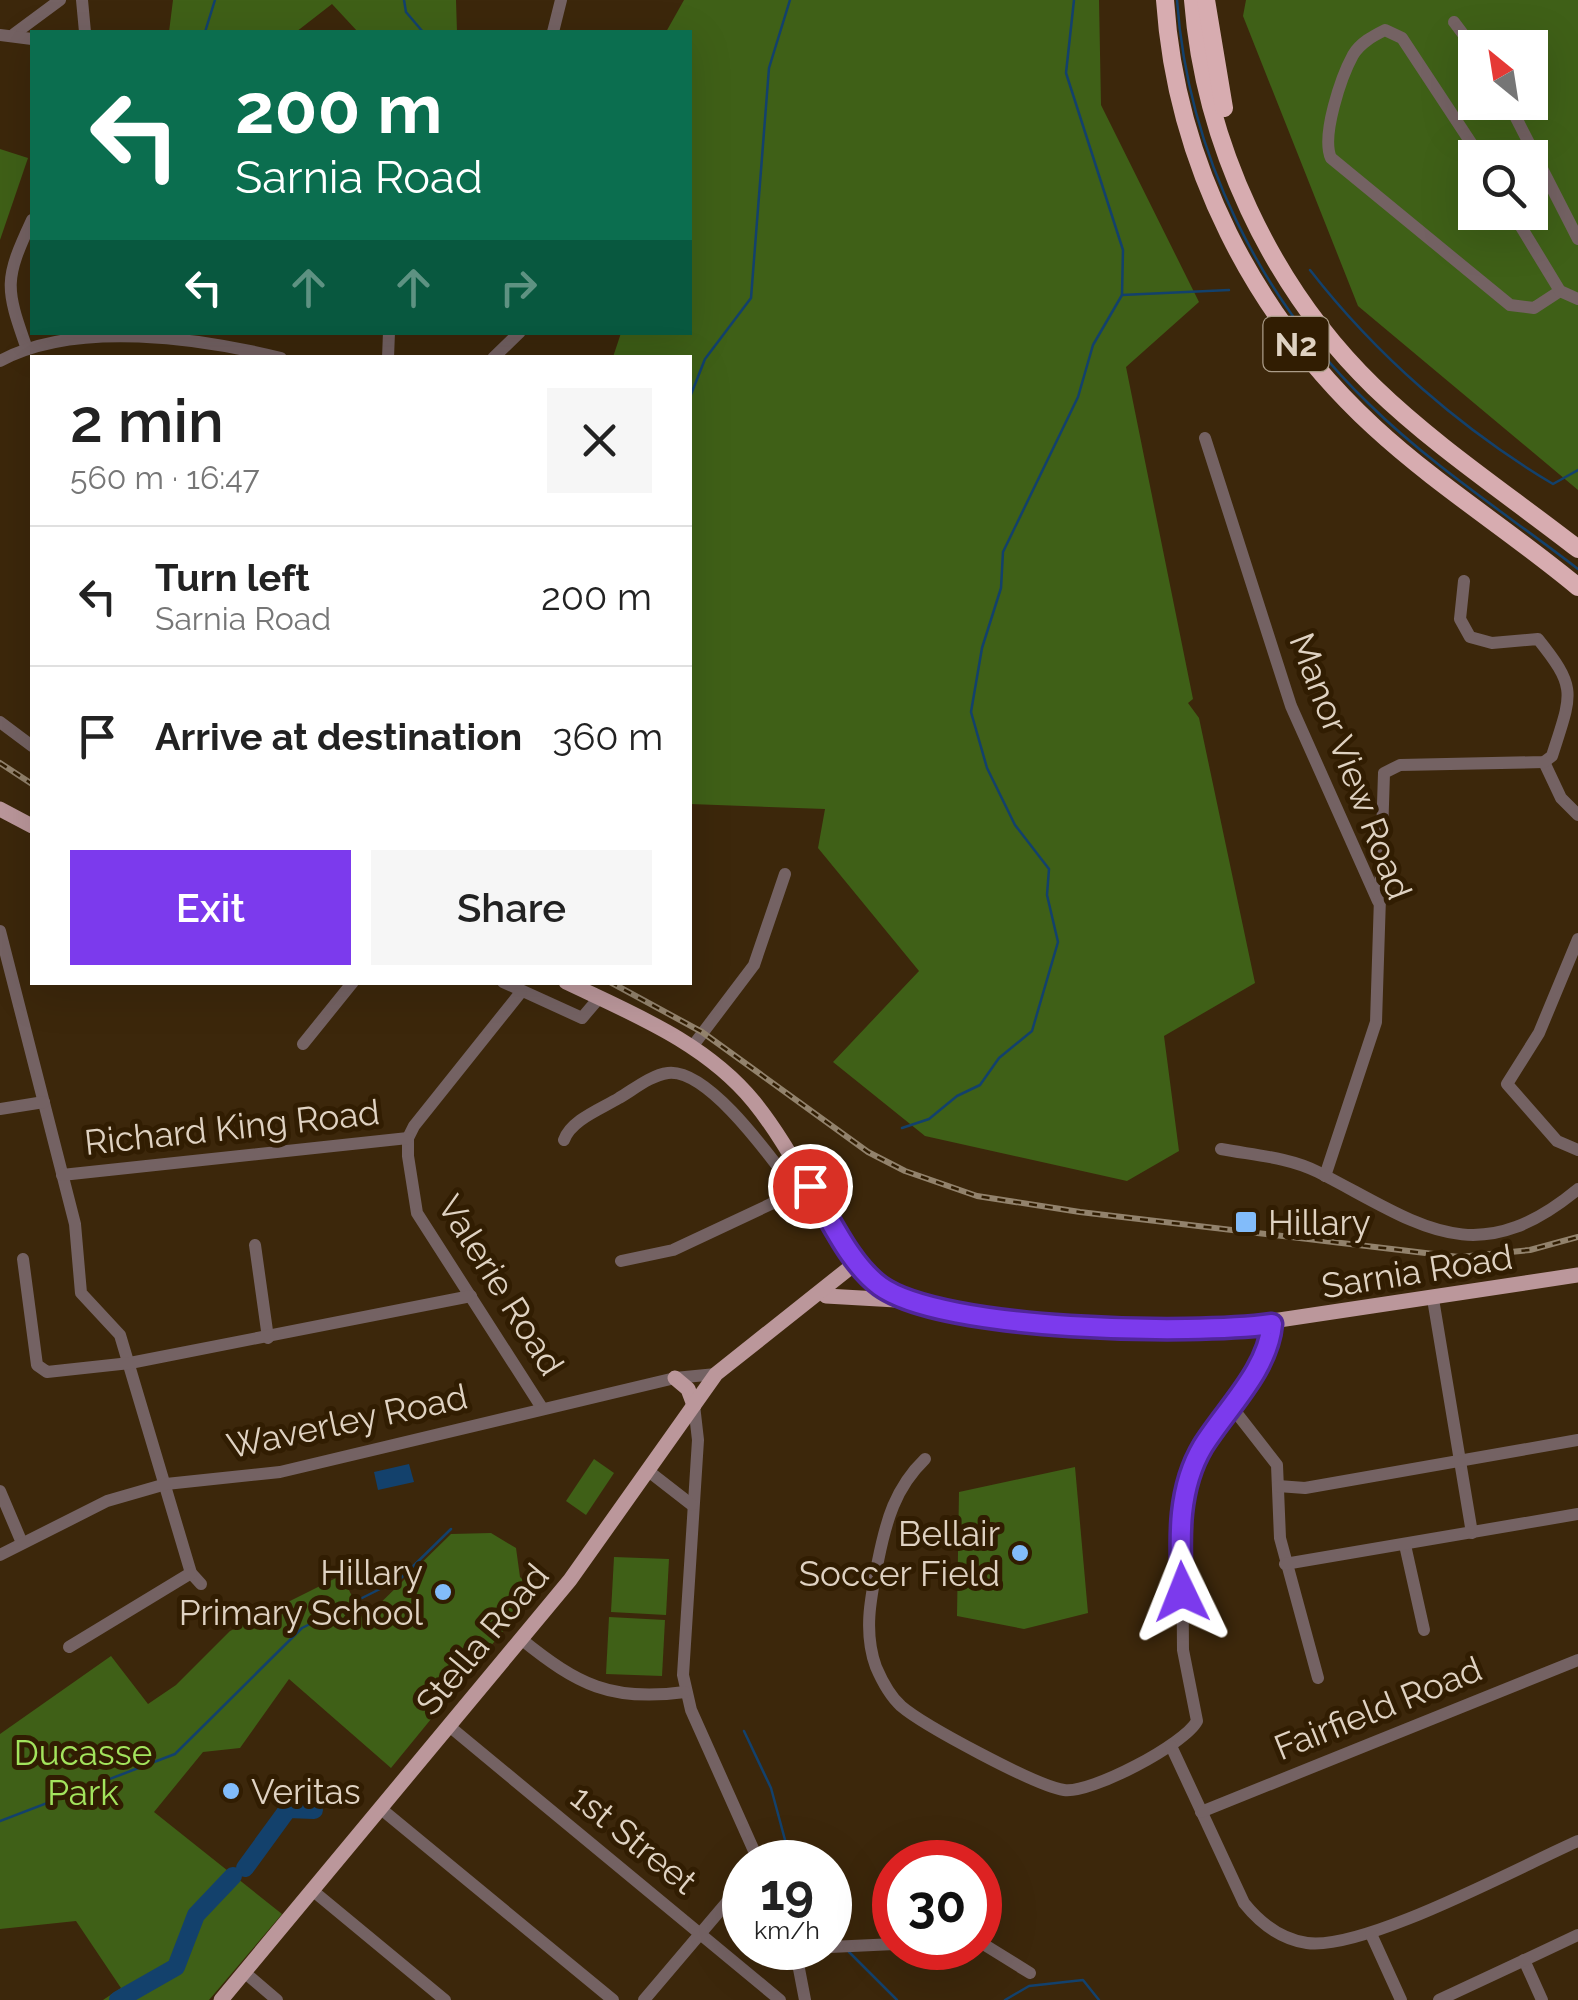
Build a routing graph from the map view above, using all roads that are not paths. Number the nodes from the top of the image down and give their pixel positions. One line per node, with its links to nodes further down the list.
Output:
1 (60, 0): 8 (street)
2 (82, 0): 9 (street)
3 (562, 0): 10 (street)
4 (1162, 0): 28 (highway, N2)
5 (1193, 0): 17 (highway, N2)
6 (1206, 0): 17 (highway)
7 (1454, 22): 11 (street)
8 (33, 30)
9 (85, 30)
10 (554, 30)
11 (1460, 30)
12 (1517, 120): 16 (street)
13 (1469, 140): 18 (street)
14 (30, 225): 21 (street)
15 (1523, 230): 18 (street)
16 (1578, 238)
17 (1268, 247): 26 (highway, N2)
18 (1560, 291): 19 (street)
19 (1578, 298)
20 (517, 335): 23 (street)
21 (27, 349): 22 (street); 24 (street)
22 (267, 355)
23 (497, 355)
24 (0, 362)
25 (1205, 438): 36 (street, Manor View Road)
26 (1578, 549)
27 (1464, 580): 31 (street)
28 (1578, 587)
29 (0, 722): 30 (street)
30 (30, 744)
31 (1544, 762): 33 (street); 36 (street)
32 (0, 809): 34 (main road)
33 (1578, 815)
34 (30, 825)
35 (785, 874): 45 (street)
36 (1380, 908): 53 (street, Manor View Road)
37 (0, 930): 46 (street)
38 (1578, 939): 51 (street)
39 (351, 985): 44 (street)
40 (508, 985): 42 (street)
41 (572, 985): 43 (main road, Sarnia Road)
42 (521, 992): 43 (street); 48 (street)
43 (598, 998): 45 (main road, Sarnia Road)
44 (302, 1044)
45 (692, 1048): 55 (main road, Sarnia Road)
46 (44, 1102): 47 (street); 52 (street)
47 (0, 1109)
48 (408, 1138): 52 (street, Richard King Road); 61 (street, Valerie Road)
49 (564, 1140): 55 (street)
50 (1220, 1149): 53 (street)
51 (1578, 1150)
52 (62, 1175): 68 (street)
53 (1325, 1176): 54 (street)
54 (1578, 1188)
55 (804, 1189): 58 (street); 59 (main road, Sarnia Road)
56 (255, 1245): 67 (street)
57 (23, 1259): 68 (street)
58 (621, 1261)
59 (860, 1266): 62 (main road, Stella Road); 64 (main road, Sarnia Road); 65 (main road, Stella Road)
60 (1578, 1275): 63 (main road, Sarnia Road)
61 (471, 1296): 67 (street); 73 (street, Valerie Road)
62 (826, 1296): 64 (main road); 65 (main road, Stella Road)
63 (1433, 1299): 66 (main road, Sarnia Road); 76 (street)
64 (910, 1302): 66 (main road, Sarnia Road)
65 (786, 1317): 69 (main road, Stella Road)
66 (1272, 1324): 72 (street)
67 (268, 1338): 68 (street)
68 (130, 1363): 78 (street)
69 (716, 1374): 70 (street, Waverley Road); 71 (main road, Stella Road)
70 (675, 1378): 71 (main road); 73 (street, Waverley Road)
71 (694, 1404): 77 (main road, Stella Road); 81 (street)
72 (1231, 1406): 79 (street); 95 (street)
73 (542, 1408): 78 (street, Waverley Road)
74 (1578, 1440): 76 (street)
75 (924, 1459): 95 (street)
76 (1460, 1461): 79 (street); 83 (street)
77 (647, 1470): 81 (street); 89 (main road, Stella Road)
78 (166, 1484): 84 (street, Waverley Road); 90 (street)
79 (1278, 1486): 87 (street)
80 (0, 1490): 84 (street)
81 (692, 1506): 93 (street)
82 (1578, 1514): 83 (street)
83 (1472, 1533): 85 (street)
84 (22, 1543): 86 (street, Waverley Road)
85 (1405, 1545): 87 (street); 88 (street)
86 (0, 1554)
87 (1285, 1564): 92 (street)
88 (1424, 1630)
89 (521, 1639): 93 (street); 94 (main road, Stella Road)
90 (68, 1647)
91 (1578, 1660): 97 (street, Fairfield Road)
92 (1318, 1678)
93 (686, 1692): 98 (street)
94 (448, 1726): 96 (main road, Stella Road); 102 (street, 1st Street)
95 (1171, 1746): 97 (street)
96 (380, 1808): 100 (main road, Stella Road); 114 (street)
97 (1201, 1812): 103 (street)
98 (750, 1840)
99 (1578, 1841): 103 (street)
100 (312, 1890): 108 (main road, Stella Road); 113 (street)
101 (722, 1908): 102 (street)
102 (701, 1933): 115 (street); 116 (street, 1st Street)
103 (1371, 1934): 118 (street)
104 (1578, 1935): 106 (street)
105 (1002, 1956): 109 (street)
106 (1524, 1960): 110 (street); 119 (street)
107 (799, 1970): 117 (street)
108 (244, 1972): 111 (main road, Stella Road); 112 (street)
109 (1030, 1973)
110 (1446, 1998)
111 (221, 2000)
112 (278, 2000)
113 (445, 2000)
114 (613, 2000)
115 (644, 2000)
116 (780, 2000)
117 (805, 2000)
118 (1401, 2000)
119 (1542, 2000)

